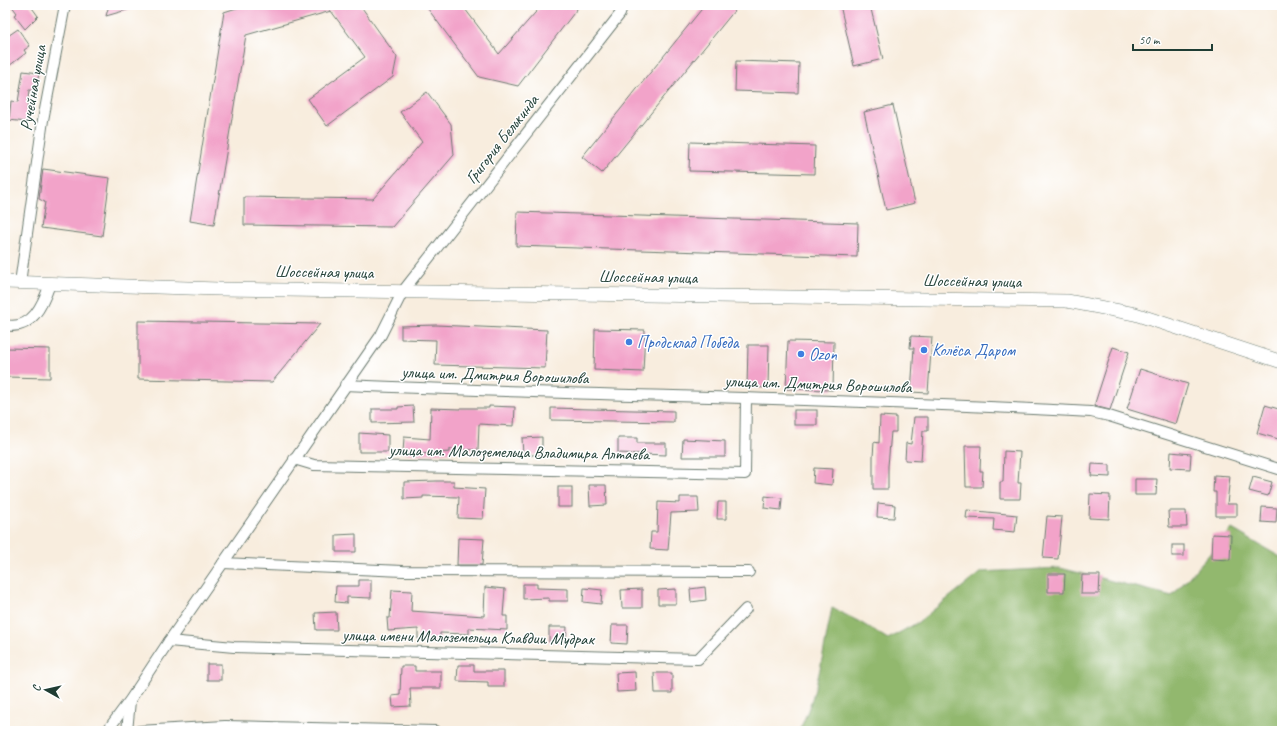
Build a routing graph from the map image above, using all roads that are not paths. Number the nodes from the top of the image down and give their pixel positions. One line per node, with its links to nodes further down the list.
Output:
1 (65, 5): 4 (street, Ручейная улица)
2 (622, 5): 6 (street, Григория Белькинда)
3 (5, 282): 4 (street, Шоссейная улица)
4 (20, 284): 5 (street, Шоссейная улица)
5 (50, 284): 6 (street, Шоссейная улица); 7 (street)
6 (403, 291): 8 (street, Шоссейная улица); 9 (street, Григория Белькинда)
7 (5, 325)
8 (1282, 362)
9 (345, 385): 10 (street, улица им. Дмитрия Ворошилова); 11 (street, Григория Белькинда)
10 (746, 398): 11 (street, улица им. Малоземельца Владимира Алтаева); 12 (street, улица им. Дмитрия Ворошилова)
11 (294, 459): 13 (street, Григория Белькинда)
12 (1282, 470)
13 (223, 563): 14 (street); 16 (street, Григория Белькинда)
14 (749, 572)
15 (746, 609): 16 (street, улица имени Малоземельца Клавдии Мудрак)
16 (169, 641): 17 (street, Григория Белькинда)
17 (130, 700): 18 (street, Григория Белькинда); 19 (street)
18 (107, 731)
19 (127, 731)
20 (139, 731): 21 (street)
21 (436, 731)

